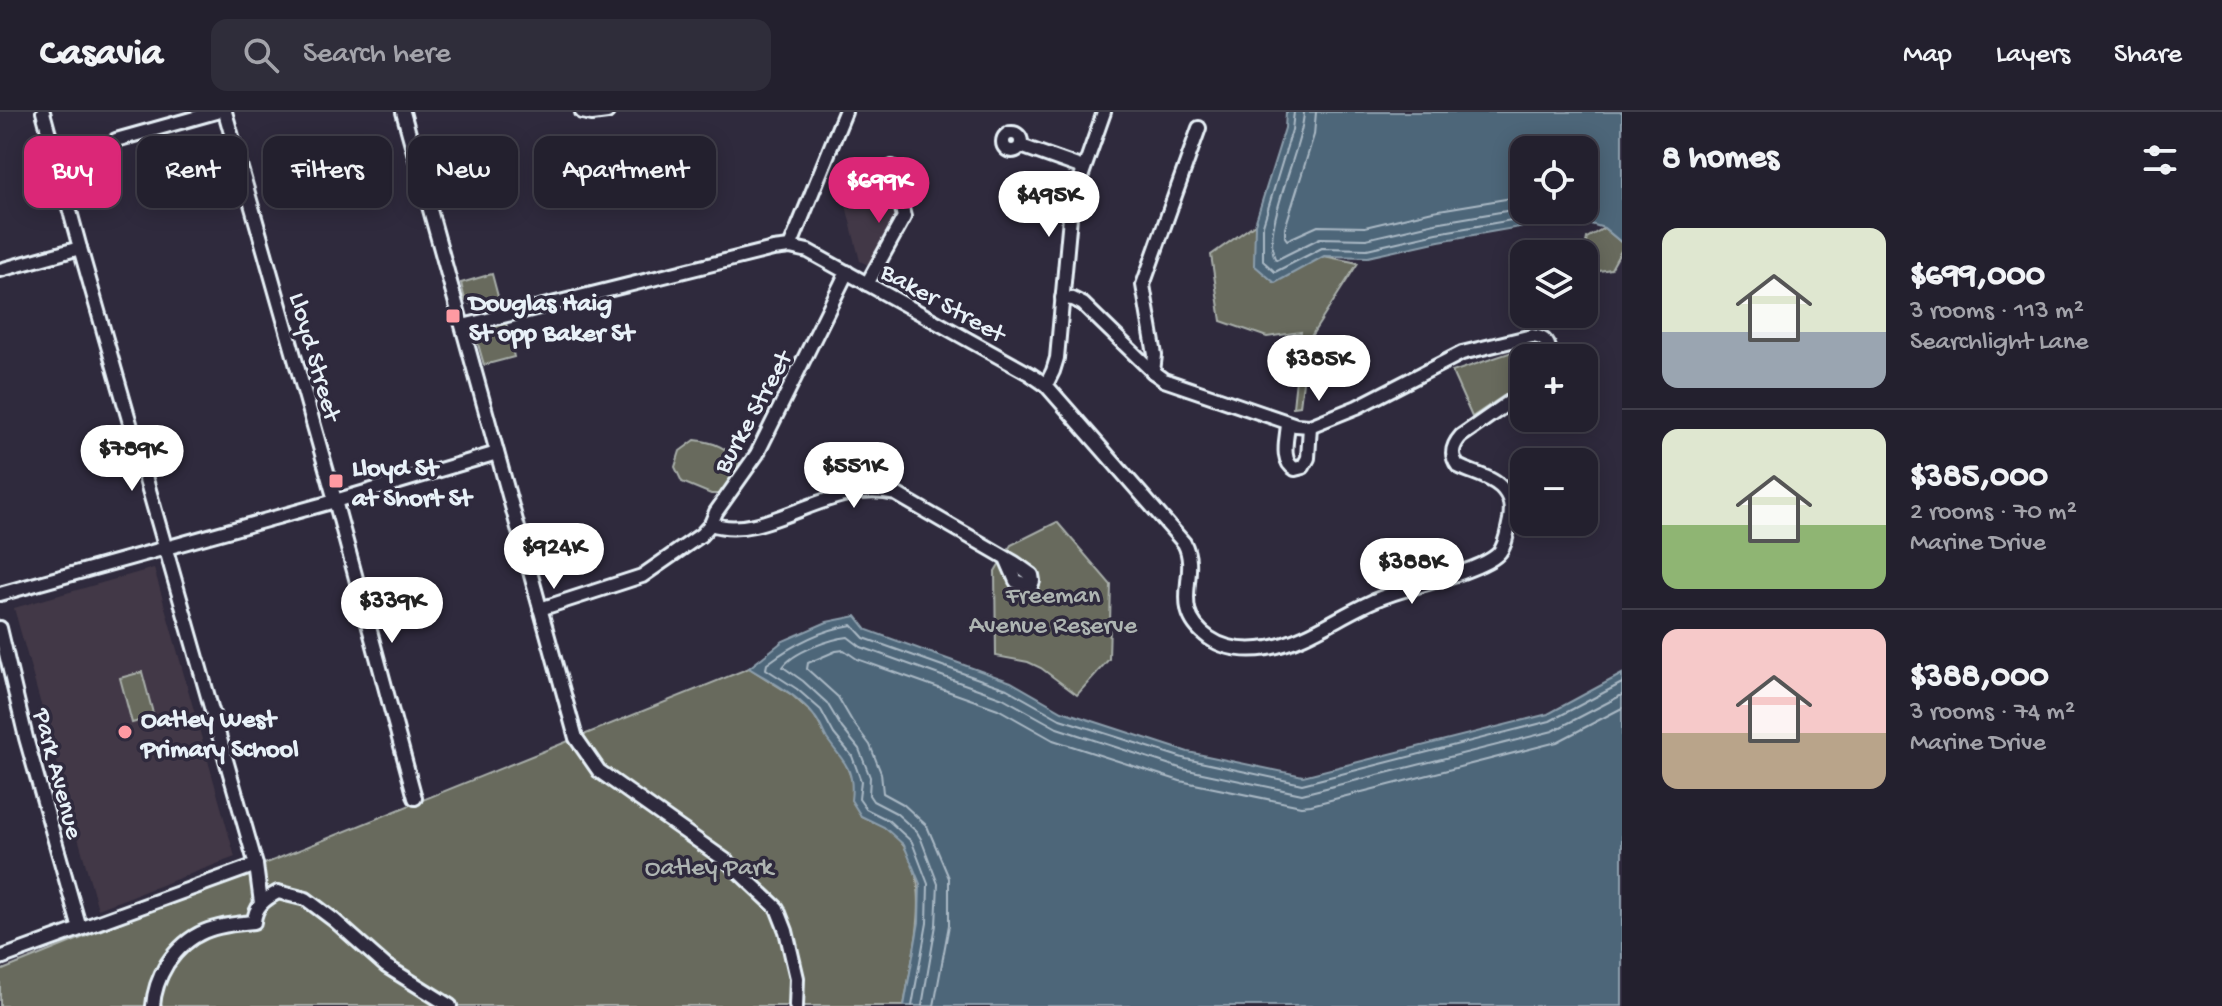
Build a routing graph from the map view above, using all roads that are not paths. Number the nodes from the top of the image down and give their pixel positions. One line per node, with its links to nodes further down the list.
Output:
1 (43, 112): 15 (street)
2 (216, 112): 10 (street)
3 (225, 112): 28 (street, Lloyd Street)
4 (403, 112): 20 (street)
5 (582, 112): 6 (street)
6 (607, 112)
7 (845, 112): 14 (street)
8 (1104, 112): 13 (street)
9 (1199, 128): 22 (street)
10 (121, 139)
11 (1021, 146): 13 (street)
12 (892, 167): 18 (street)
13 (1083, 168): 19 (street)
14 (790, 247): 17 (street, Baker Street); 20 (street)
15 (80, 248): 16 (street); 30 (street)
16 (0, 270)
17 (847, 272): 18 (street, Baker Street); 29 (street, Burke Street)
18 (867, 284): 23 (street, Baker Street)
19 (1062, 298): 22 (street); 23 (street)
20 (463, 326): 27 (street)
21 (1548, 344): 26 (street)
22 (1153, 372): 25 (street)
23 (1046, 385): 24 (street, Baker Street)
24 (1510, 402)
25 (1288, 424): 26 (street); 26 (street)
26 (1310, 426)
27 (497, 453): 28 (street); 33 (street)
28 (335, 501): 30 (street); 35 (street, Lloyd Street)
29 (711, 524): 31 (street); 33 (street, Burke Street)
30 (166, 547): 32 (street); 36 (street)
31 (1006, 558)
32 (0, 594)
33 (540, 609): 43 (street)
34 (0, 628): 39 (street, Park Avenue)
35 (415, 798)
36 (256, 865): 37 (street); 38 (street); 39 (street)
37 (278, 892): 38 (street); 42 (street)
38 (261, 903): 41 (street)
39 (80, 929): 40 (street)
40 (0, 958)
41 (153, 1006)
42 (450, 1006)
43 (796, 1006)

